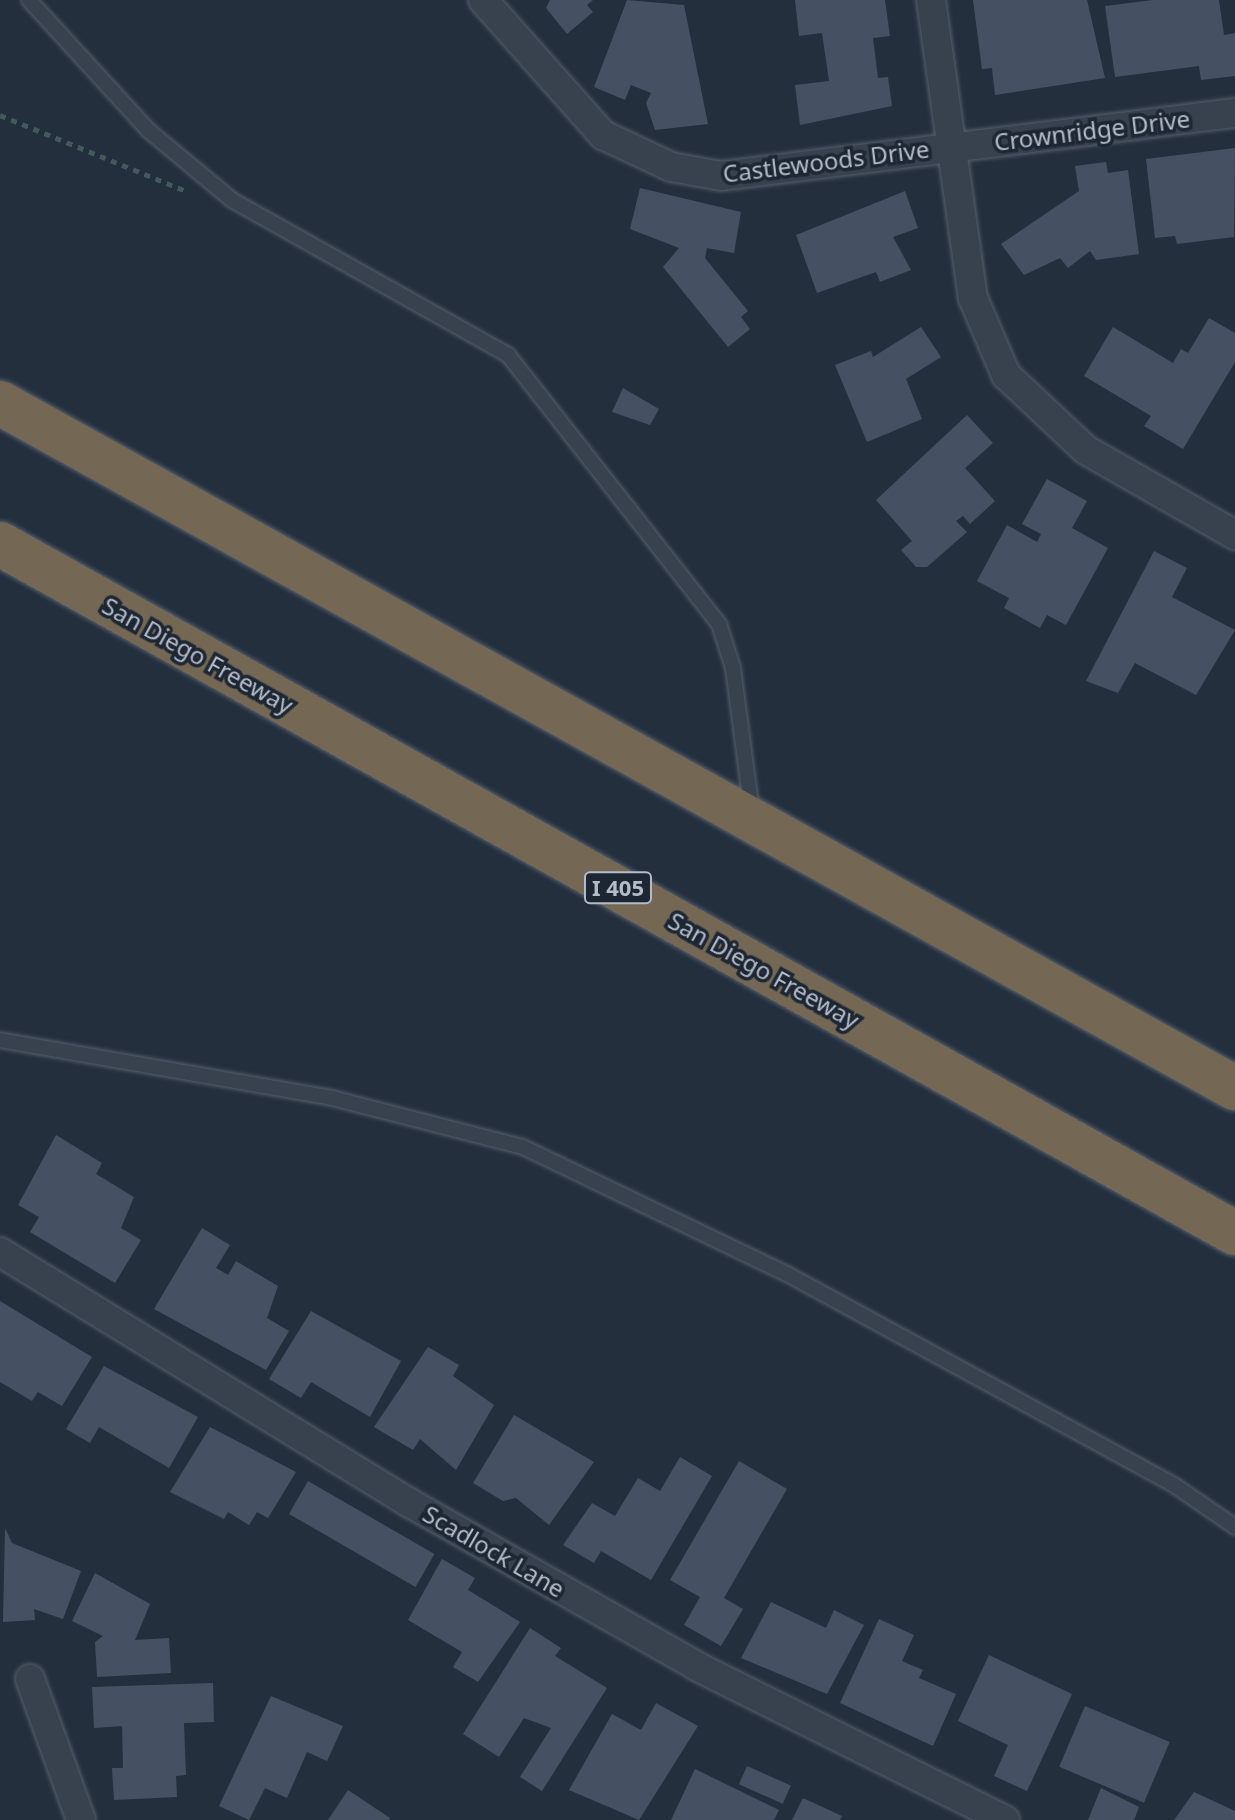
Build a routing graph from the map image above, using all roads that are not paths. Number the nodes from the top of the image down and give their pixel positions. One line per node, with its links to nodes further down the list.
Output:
1 (29, 0): 9 (lane)
2 (483, 0): 5 (street, Castlewoods Drive)
3 (931, 0): 5 (street)
4 (1235, 113): 5 (street, Crownridge Drive)
5 (949, 146): 7 (street)
6 (0, 403): 9 (highway)
7 (1235, 535)
8 (0, 544): 12 (highway, San Diego Freeway / I 405)
9 (753, 823): 11 (highway)
10 (0, 1040): 14 (lane)
11 (1235, 1088)
12 (1235, 1233)
13 (0, 1252): 17 (street, Scadlock Lane)
14 (1235, 1527)
15 (30, 1679): 16 (street)
16 (81, 1820)
17 (1005, 1820)

